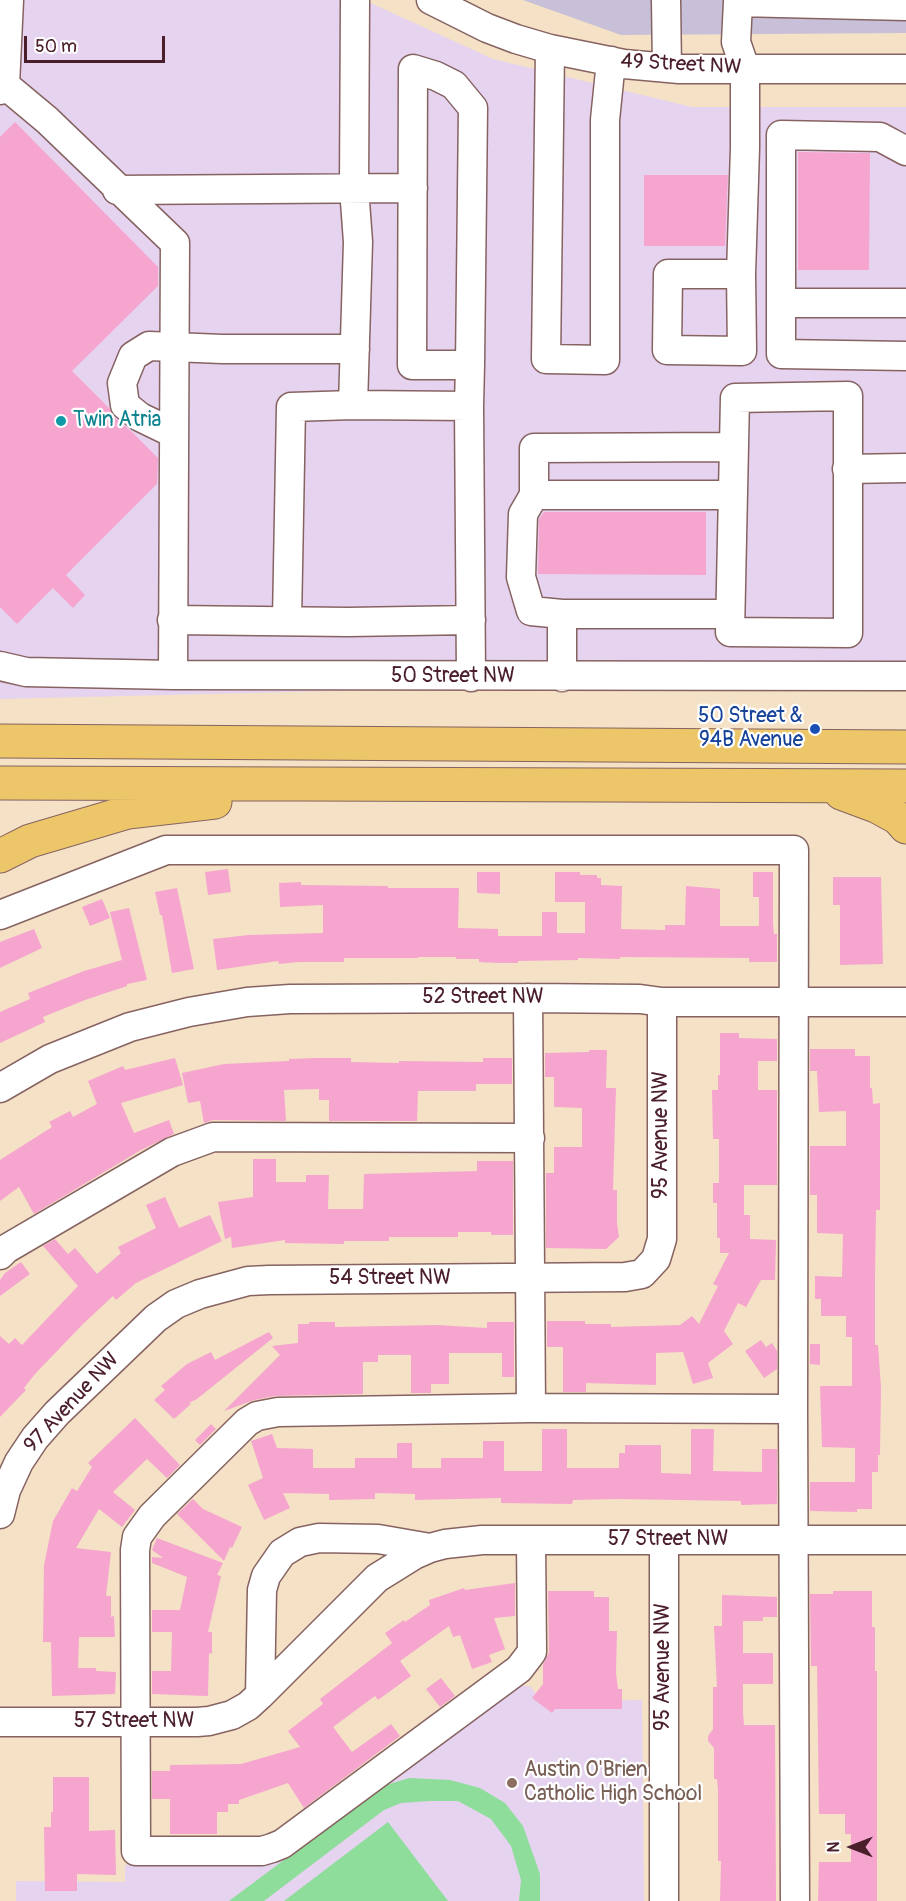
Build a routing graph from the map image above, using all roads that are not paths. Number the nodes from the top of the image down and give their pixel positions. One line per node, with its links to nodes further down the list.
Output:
1 (9, 0): 13 (street)
2 (356, 0): 15 (street)
3 (432, 0): 8 (street, 49 Street NW)
4 (666, 0): 10 (street)
5 (737, 1): 6 (street); 11 (street)
6 (798, 2): 7 (street)
7 (906, 6)
8 (550, 49): 9 (street, 49 Street NW); 9 (street)
9 (611, 62): 10 (street, 49 Street NW)
10 (667, 68): 11 (street, 49 Street NW)
11 (745, 68): 12 (street, 49 Street NW); 18 (street)
12 (906, 69)
13 (2, 88): 17 (street)
14 (906, 151): 19 (street)
15 (354, 188): 16 (street); 17 (street); 22 (street)
16 (412, 188): 24 (street); 24 (street)
17 (117, 190): 21 (street)
18 (741, 274)
19 (781, 303): 20 (street); 23 (street)
20 (906, 303)
21 (174, 347): 22 (street); 27 (street); 27 (street)
22 (355, 349): 25 (street)
23 (906, 356)
24 (470, 365): 26 (street)
25 (353, 405): 26 (street); 36 (street)
26 (469, 406): 35 (street)
27 (173, 433): 34 (street)
28 (734, 447): 30 (street); 31 (street); 32 (street)
29 (906, 468): 30 (street)
30 (847, 469): 37 (street)
31 (534, 495): 32 (street); 33 (street)
32 (733, 495): 37 (street)
33 (562, 614): 37 (street); 43 (street)
34 (172, 620): 36 (street); 39 (street)
35 (471, 620): 36 (street); 42 (street)
36 (287, 621)
37 (730, 623): 40 (street)
38 (0, 666): 39 (street, 50 Street NW)
39 (173, 675): 42 (street, 50 Street NW)
40 (730, 676): 41 (street, 50 Street NW); 43 (street, 50 Street NW)
41 (906, 676)
42 (471, 677): 43 (street, 50 Street NW)
43 (562, 677)
44 (0, 741): 45 (main road)
45 (103, 743): 46 (main road); 47 (main road)
46 (906, 747)
47 (0, 758)
48 (0, 783): 49 (main road)
49 (399, 784): 50 (main road); 53 (main road)
50 (819, 786): 51 (main road); 52 (main road)
51 (906, 786)
52 (906, 827)
53 (0, 856)
54 (0, 915): 57 (street)
55 (528, 998): 56 (street, 52 Street NW); 59 (street, 52 Street NW); 60 (street)
56 (662, 1002): 57 (street, 52 Street NW); 62 (street, 95 Avenue NW)
57 (793, 1002): 58 (street, 52 Street NW); 66 (street)
58 (906, 1002)
59 (0, 1088)
60 (530, 1138): 61 (street); 63 (street)
61 (0, 1255)
62 (651, 1266): 63 (street, 54 Street NW)
63 (531, 1278): 64 (street, 54 Street NW); 65 (street)
64 (140, 1332): 67 (street, 97 Avenue NW)
65 (531, 1408): 66 (street); 75 (street)
66 (793, 1408): 69 (street)
67 (0, 1514)
68 (531, 1540): 71 (street, 57 Street NW); 72 (street, 57 Street NW); 75 (street)
69 (794, 1540): 70 (street, 57 Street NW); 71 (street, 57 Street NW); 77 (street)
70 (906, 1540)
71 (664, 1541): 76 (street, 95 Avenue NW)
72 (430, 1548): 73 (street, 57 Street NW); 73 (street, 57 Street NW)
73 (260, 1695): 75 (street, 57 Street NW)
74 (0, 1722): 75 (street, 57 Street NW)
75 (135, 1722)
76 (664, 1901)
77 (795, 1901)

